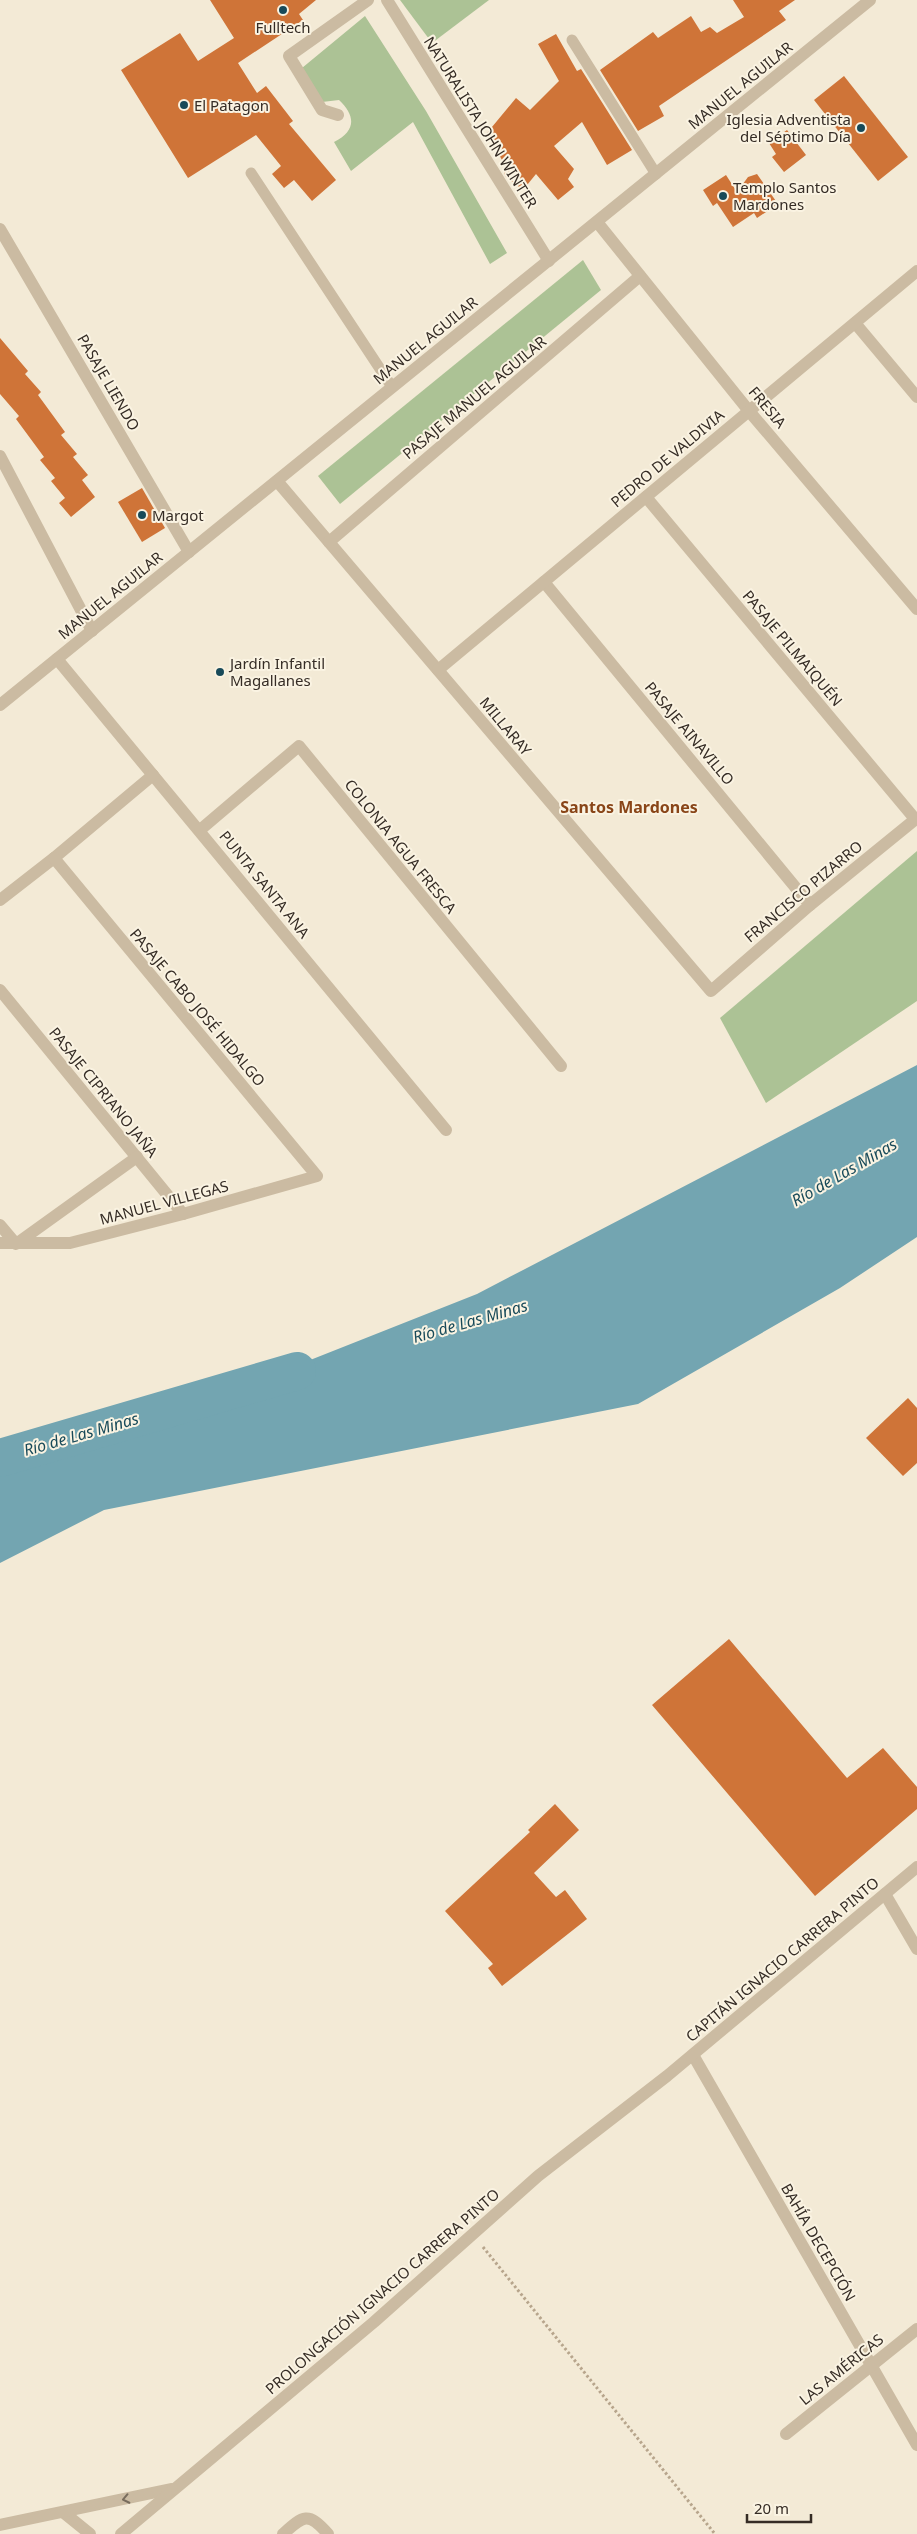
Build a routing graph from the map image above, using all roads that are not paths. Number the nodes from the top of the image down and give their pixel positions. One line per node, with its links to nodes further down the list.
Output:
1 (368, 0): 5 (street)
2 (387, 0): 10 (street, NATURALISTA JOHN WINTER)
3 (870, 0): 7 (street, MANUEL AGUILAR)
4 (572, 40): 7 (lane)
5 (338, 115)
6 (251, 174): 14 (lane)
7 (656, 174): 8 (street, MANUEL AGUILAR)
8 (597, 222): 10 (street, MANUEL AGUILAR); 12 (street, FRESIA)
9 (0, 229): 21 (street, PASAJE LIENDO)
10 (549, 261): 14 (street, MANUEL AGUILAR)
11 (917, 271): 13 (street, PEDRO DE VALDIVIA)
12 (640, 276): 16 (street, FRESIA); 20 (street, PASAJE MANUEL AGUILAR)
13 (855, 323): 15 (street); 16 (street, PEDRO DE VALDIVIA)
14 (392, 388): 18 (street, MANUEL AGUILAR)
15 (917, 397)
16 (749, 411): 19 (street, PEDRO DE VALDIVIA); 23 (street, FRESIA)
17 (0, 456): 24 (street)
18 (277, 481): 20 (street, MILLARAY); 21 (street, MANUEL AGUILAR)
19 (646, 497): 22 (street, PEDRO DE VALDIVIA); 29 (street, PASAJE PILMAIQUÉN)
20 (329, 542): 26 (street, MILLARAY)
21 (189, 552): 24 (street, MANUEL AGUILAR)
22 (544, 582): 26 (street, PEDRO DE VALDIVIA); 33 (street, PASAJE AINAVILLO)
23 (917, 610)
24 (92, 631): 25 (street, MANUEL AGUILAR)
25 (57, 659): 27 (street, MANUEL AGUILAR); 28 (street, PUNTA SANTA ANA)
26 (438, 670): 35 (street, MILLARAY)
27 (0, 706)
28 (153, 775): 30 (street, PUNTA SANTA ANA); 31 (street)
29 (916, 818): 33 (street, FRANCISCO PIZARRO)
30 (200, 830): 36 (street, COLONIA AGUA FRESCA); 37 (street, PUNTA SANTA ANA)
31 (54, 858): 32 (street); 39 (street, PASAJE CABO JOSÉ HIDALGO)
32 (0, 900)
33 (810, 905): 35 (street, FRANCISCO PIZARRO)
34 (0, 990): 38 (street, PASAJE CIPRIANO JAÑA)
35 (711, 991)
36 (561, 1066)
37 (446, 1130)
38 (136, 1157): 40 (street, PASAJE CIPRIANO JAÑA); 43 (street, MANUEL VILLEGAS)
39 (317, 1176): 40 (street, MANUEL VILLEGAS)
40 (183, 1214): 43 (street, MANUEL VILLEGAS)
41 (0, 1225): 43 (street)
42 (0, 1243): 43 (street, MANUEL VILLEGAS)
43 (16, 1244)
44 (917, 1867): 45 (street, CAPITÁN IGNACIO CARRERA PINTO)
45 (885, 1894): 46 (street); 47 (street, CAPITÁN IGNACIO CARRERA PINTO)
46 (917, 1949)
47 (693, 2055): 48 (street, CAPITÁN IGNACIO CARRERA PINTO); 50 (street, BAHÍA DECEPCIÓN)
48 (668, 2076): 53 (street, PROLONGACIÓN IGNACIO CARRERA PINTO)
49 (917, 2329): 50 (street, LAS AMÉRICAS)
50 (871, 2366): 51 (street, LAS AMÉRICAS); 52 (street, BAHÍA DECEPCIÓN)
51 (786, 2434)
52 (917, 2444)
53 (174, 2489): 54 (street, one-way to 54); 57 (street, PROLONGACIÓN IGNACIO CARRERA PINTO)
54 (63, 2512): 55 (street); 56 (street)
55 (0, 2525)
56 (90, 2534)
57 (121, 2534)
58 (283, 2534): 59 (street)
59 (328, 2534)

